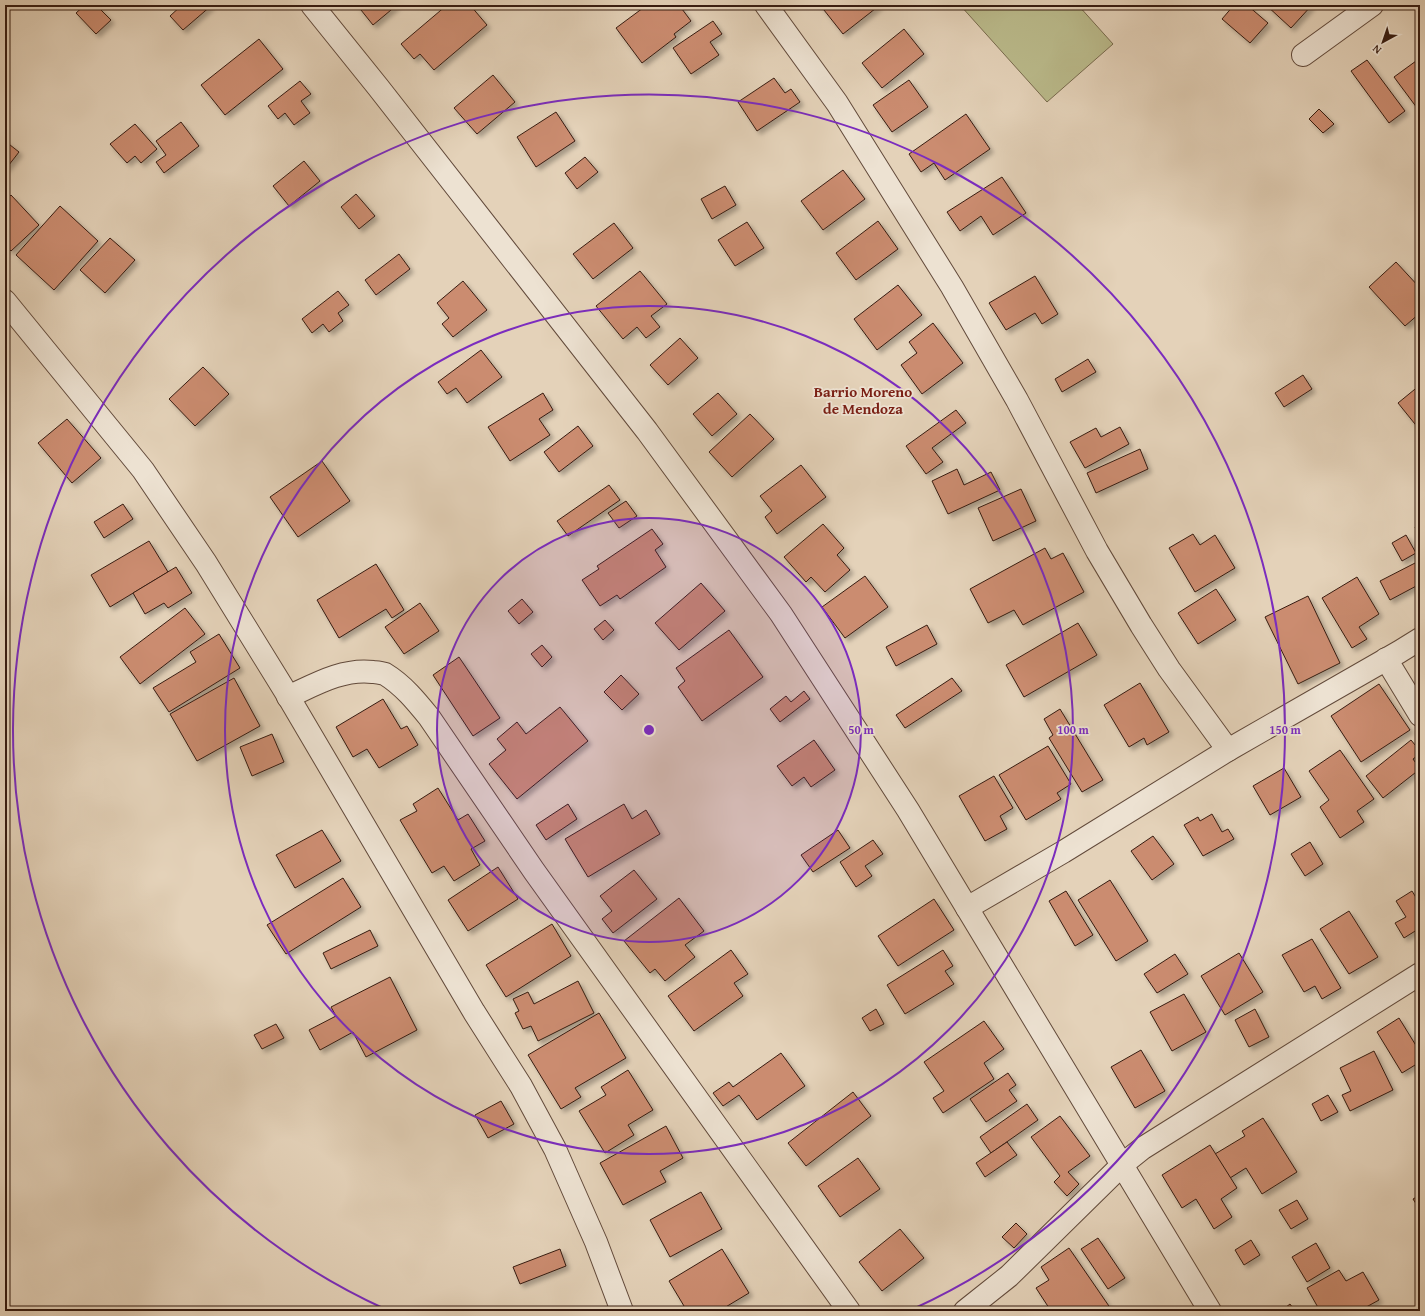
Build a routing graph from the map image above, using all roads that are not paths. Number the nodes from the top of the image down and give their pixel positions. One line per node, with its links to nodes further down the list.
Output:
1 (312, 5): 11 (street)
2 (766, 5): 10 (street)
3 (1372, 5): 4 (street)
4 (1303, 55)
5 (5, 301): 8 (street)
6 (1420, 638): 7 (street)
7 (1386, 659): 9 (street); 10 (street)
8 (288, 697): 14 (street); 15 (street)
9 (1420, 715)
10 (1228, 750): 11 (street)
11 (967, 908): 13 (street)
12 (1420, 974): 13 (street)
13 (1122, 1164): 16 (street); 17 (street)
14 (622, 1311)
15 (849, 1311)
16 (966, 1311)
17 (1210, 1311)

